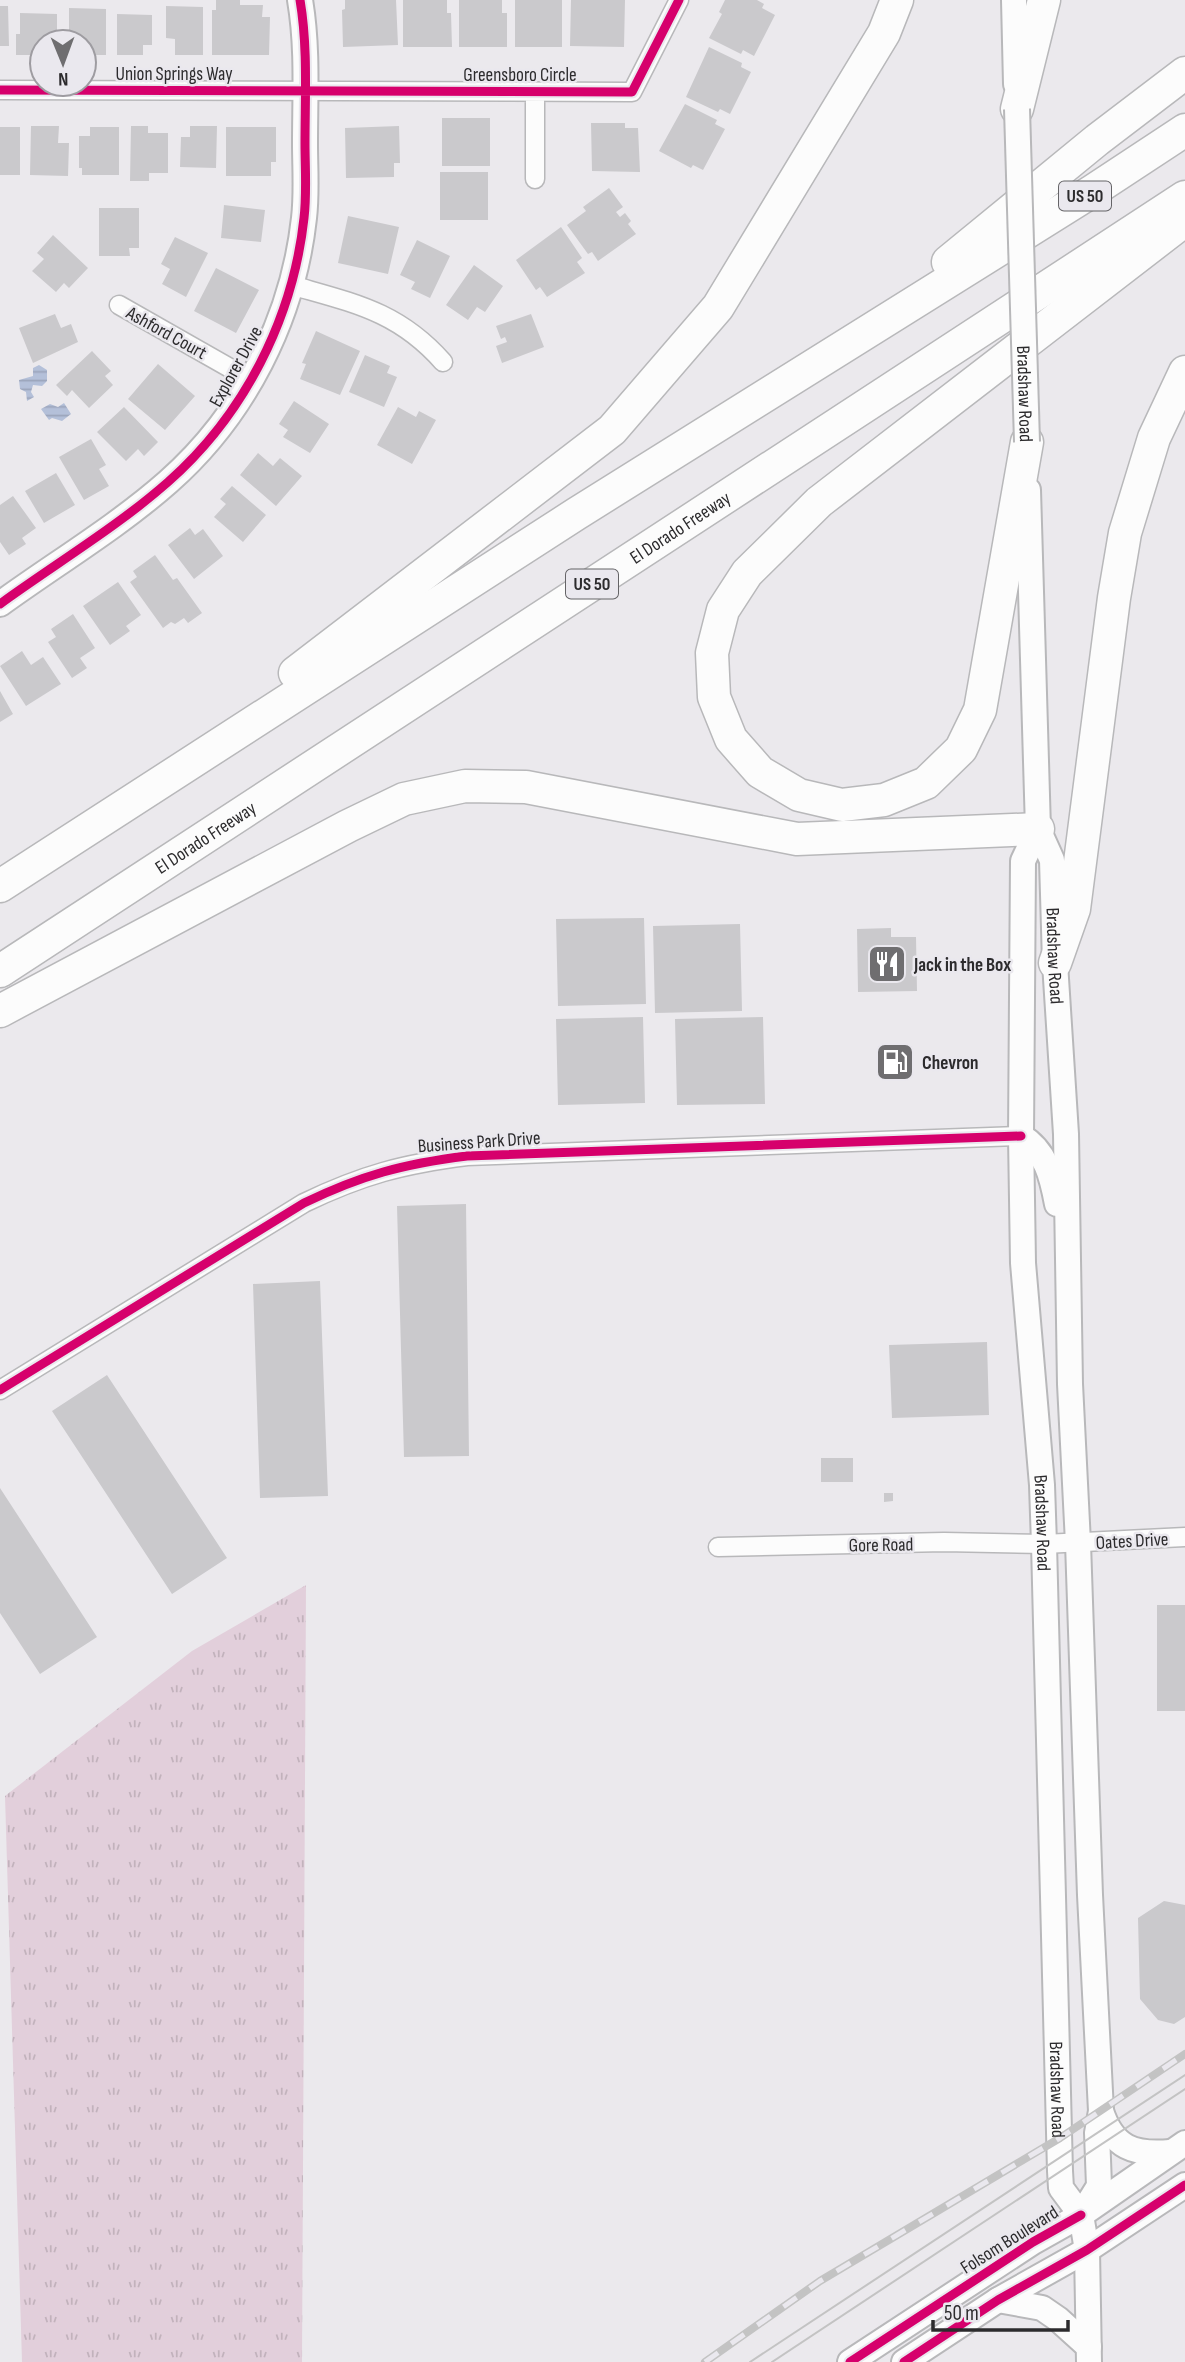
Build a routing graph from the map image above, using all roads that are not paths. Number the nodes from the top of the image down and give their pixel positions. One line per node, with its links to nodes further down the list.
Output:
1 (300, 0): 8 (main road, Explorer Drive)
2 (680, 0): 9 (street, Greensboro Circle)
3 (897, 0): 23 (highway)
4 (1014, 0): 10 (main road, Bradshaw Road)
5 (1044, 0): 10 (highway)
6 (1185, 73): 17 (highway)
7 (0, 90): 8 (street, Union Springs Way)
8 (305, 91): 9 (street, Greensboro Circle); 15 (main road, Explorer Drive)
9 (535, 92): 12 (street)
10 (1017, 109): 21 (main road, Bradshaw Road, bridge)
11 (1185, 130): 17 (highway, US 50)
12 (535, 179)
13 (1185, 197): 27 (highway, El Dorado Freeway / US 50)
14 (1185, 220): 21 (highway)
15 (291, 285): 18 (street); 20 (main road, Explorer Drive)
16 (119, 305): 20 (street, Ashford Court)
17 (846, 345): 23 (highway, US 50)
18 (443, 362)
19 (1185, 372): 26 (highway)
20 (251, 380): 22 (main road, Explorer Drive)
21 (1027, 442): 24 (main road, Bradshaw Road)
22 (0, 604)
23 (105, 818): 25 (highway, US 50)
24 (1038, 829): 26 (main road, Bradshaw Road); 28 (highway); 29 (main road, Bradshaw Road)
25 (0, 886)
26 (1055, 963): 30 (main road, Bradshaw Road)
27 (0, 971)
28 (0, 1011)
29 (1021, 1136): 30 (main road); 31 (street, Business Park Drive); 34 (main road, Bradshaw Road)
30 (1068, 1277): 33 (main road, Bradshaw Road)
31 (0, 1390)
32 (1185, 1537): 33 (street, Oates Drive)
33 (1079, 1543): 34 (street, Oates Drive); 36 (main road, Bradshaw Road)
34 (1044, 1544): 35 (street, Gore Road); 39 (main road, Bradshaw Road)
35 (718, 1548)
36 (1101, 2111): 37 (main road); 39 (main road, Bradshaw Road)
37 (1178, 2148): 39 (main road, Folsom Boulevard)
38 (1185, 2185): 40 (main road)
39 (1081, 2215): 40 (main road, Bradshaw Road); 43 (main road, Folsom Boulevard)
40 (1087, 2250): 41 (main road); 42 (main road, Bradshaw Road)
41 (998, 2300): 42 (main road); 44 (main road)
42 (1089, 2355)
43 (850, 2362)
44 (904, 2362)

